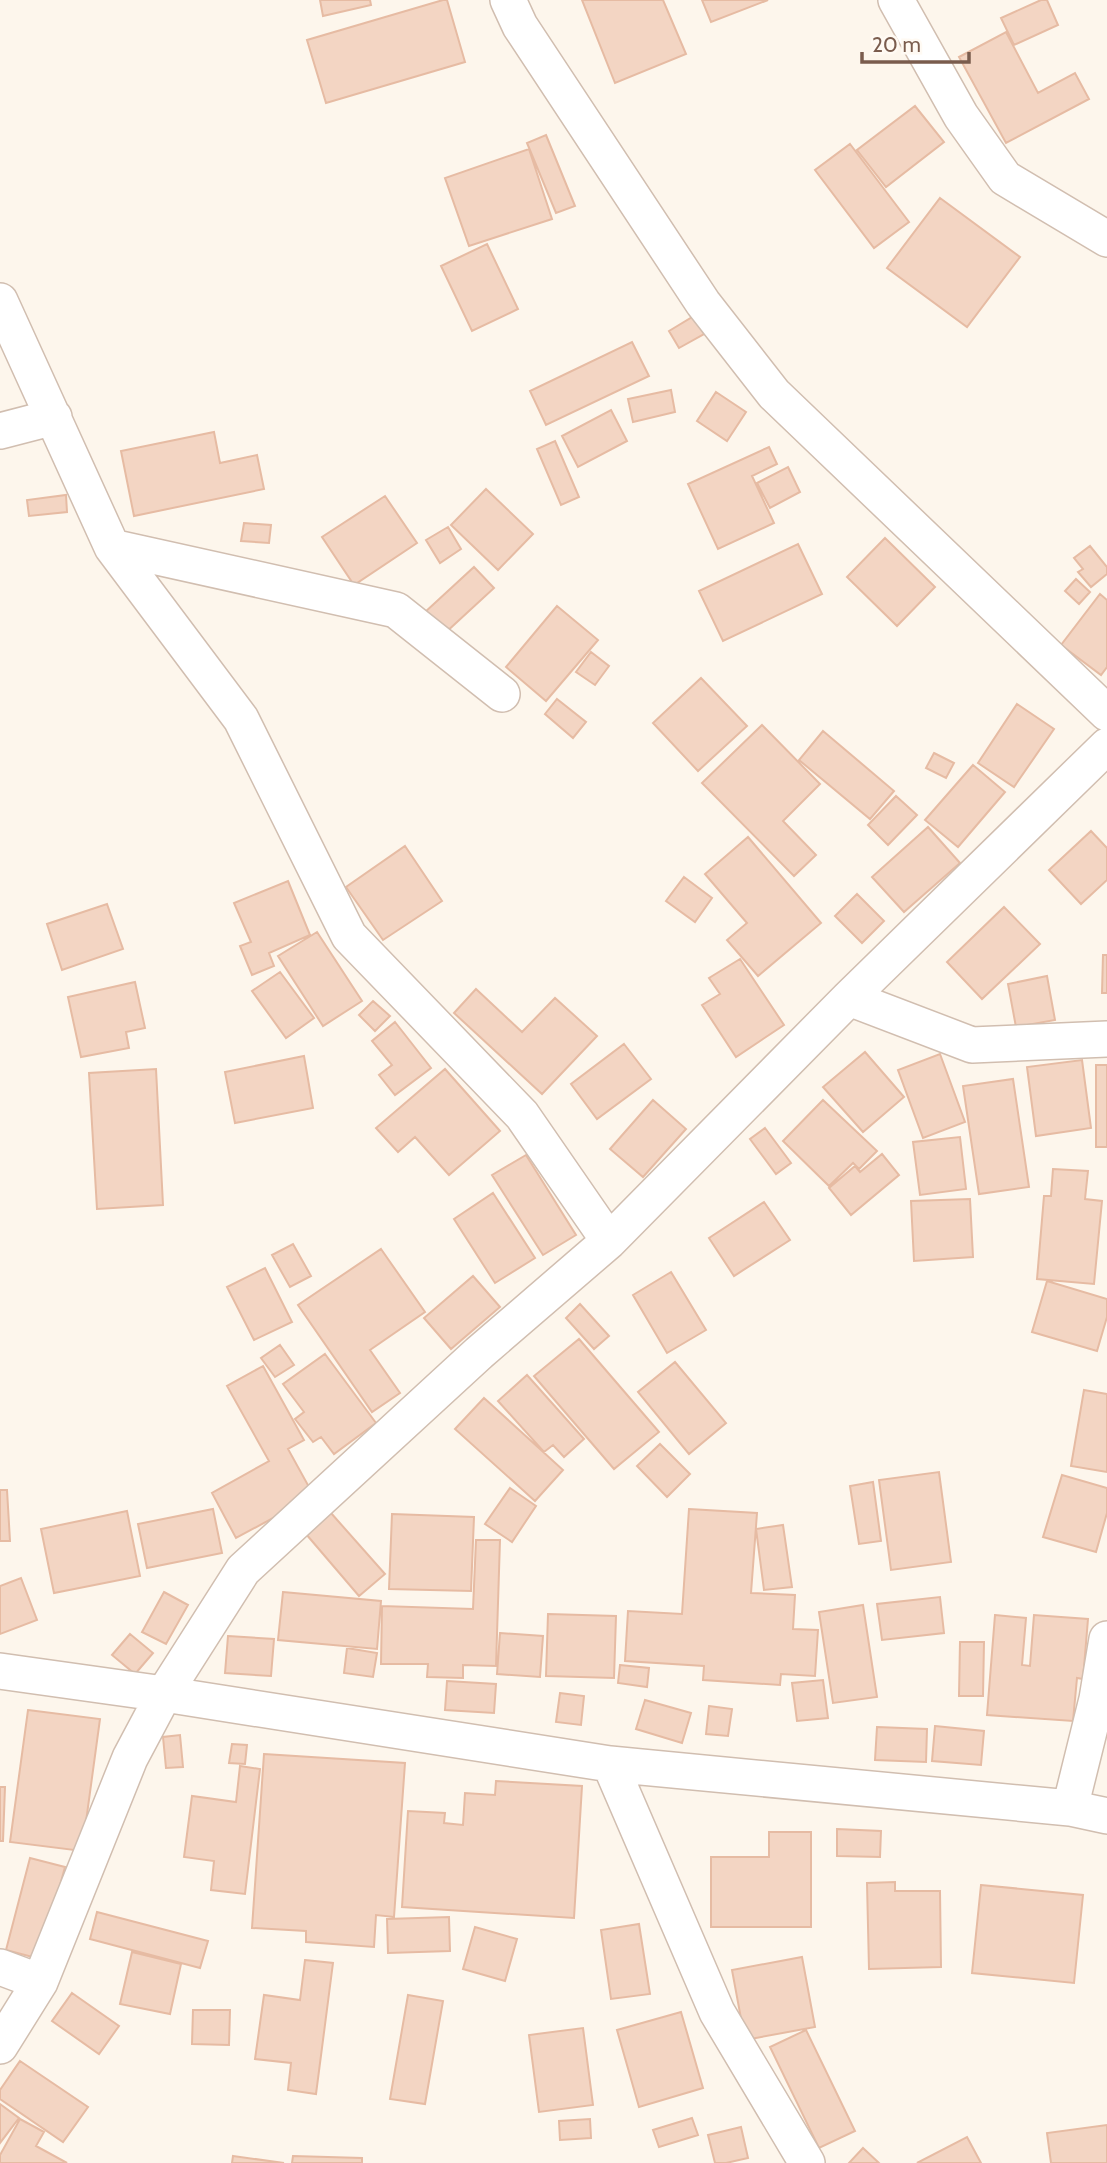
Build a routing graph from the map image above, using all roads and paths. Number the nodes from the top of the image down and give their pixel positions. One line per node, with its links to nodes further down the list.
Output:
1 (508, 0): 9 (street)
2 (896, 0): 3 (street)
3 (1107, 239)
4 (0, 301): 5 (street)
5 (54, 417): 6 (street); 7 (street)
6 (0, 431)
7 (112, 547): 8 (street); 13 (street)
8 (502, 694)
9 (1107, 713)
10 (1107, 746): 11 (street)
11 (849, 999): 12 (street); 13 (street)
12 (1107, 1039)
13 (609, 1241): 16 (street)
14 (1107, 1639): 18 (street)
15 (0, 1671): 16 (street)
16 (164, 1694): 17 (street); 21 (street)
17 (610, 1764): 18 (street); 23 (street)
18 (1070, 1808): 19 (street)
19 (1107, 1816)
20 (0, 1966): 21 (street)
21 (40, 1982): 22 (street)
22 (0, 2046)
23 (807, 2163)

